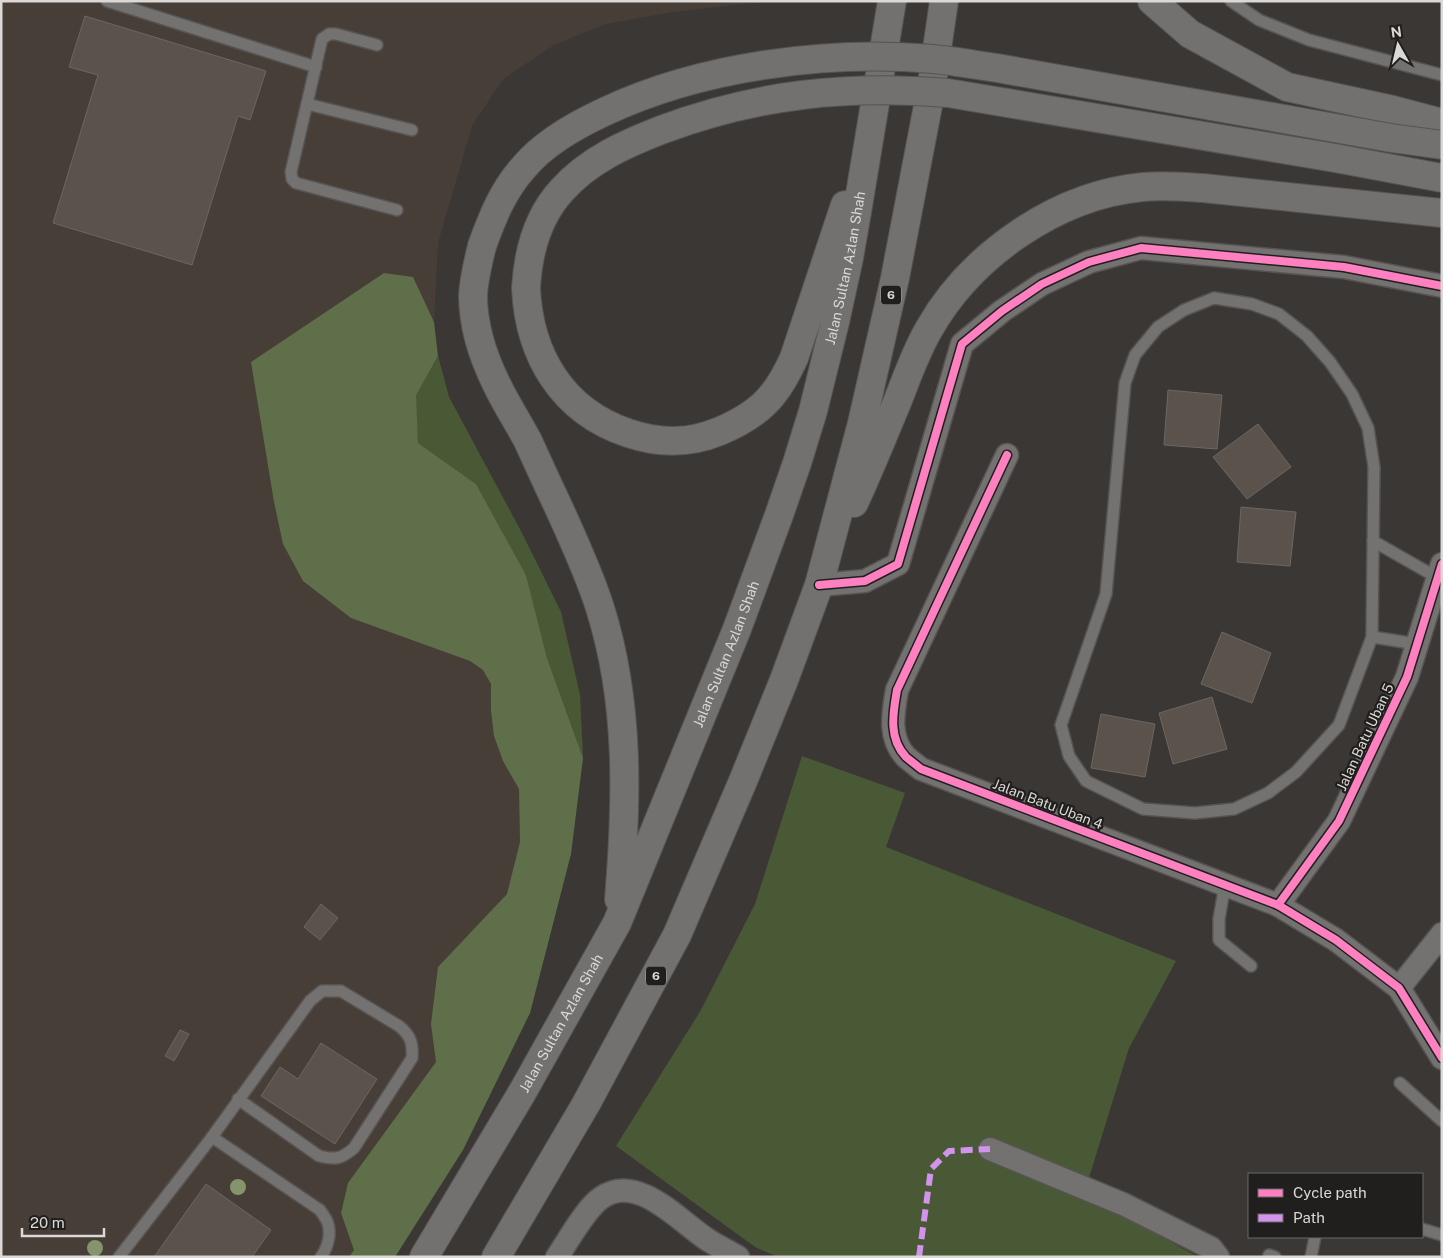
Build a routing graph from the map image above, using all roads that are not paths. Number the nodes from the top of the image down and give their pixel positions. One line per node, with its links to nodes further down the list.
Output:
1 (107, 1): 7 (lane)
2 (892, 1): 11 (highway, Jalan Sultan Azlan Shah)
3 (944, 1): 21 (highway, 6)
4 (1152, 1): 10 (highway)
5 (1231, 1): 8 (lane)
6 (377, 44): 7 (lane)
7 (316, 67): 9 (lane)
8 (1442, 74)
9 (307, 104): 12 (lane); 15 (lane)
10 (1442, 123)
11 (872, 129): 14 (highway, bridge); 26 (highway, Jalan Sultan Azlan Shah)
12 (412, 130)
13 (1442, 145): 26 (highway, bridge)
14 (1442, 178)
15 (397, 210)
16 (1442, 213): 21 (highway)
17 (1442, 286): 21 (street)
18 (1007, 455): 24 (street, Jalan Batu Uban 4)
19 (1373, 542): 20 (lane); 22 (lane); 22 (lane)
20 (1440, 571): 23 (street, Jalan Batu Uban 5)
21 (819, 585): 42 (highway, 6)
22 (1372, 637): 23 (lane)
23 (1417, 644): 25 (street, Jalan Batu Uban 5)
24 (1225, 885): 25 (street, Jalan Batu Uban 4); 28 (lane)
25 (1278, 905): 29 (street, Jalan Batu Uban 4)
26 (617, 923): 41 (highway, Jalan Sultan Azlan Shah)
27 (1442, 934): 29 (street)
28 (1251, 966)
29 (1399, 988): 30 (street, Jalan Batu Uban 4)
30 (1442, 1058)
31 (1400, 1083): 33 (lane)
32 (238, 1099): 32 (lane); 34 (lane)
33 (1442, 1121)
34 (212, 1137): 39 (lane); 40 (lane)
35 (990, 1149): 45 (street)
36 (1423, 1229): 37 (lane)
37 (1442, 1235)
38 (1315, 1238): 46 (lane)
39 (119, 1257)
40 (321, 1257)
41 (424, 1257)
42 (496, 1257)
43 (557, 1257): 44 (street)
44 (738, 1257)
45 (1218, 1257)
46 (1311, 1257)

